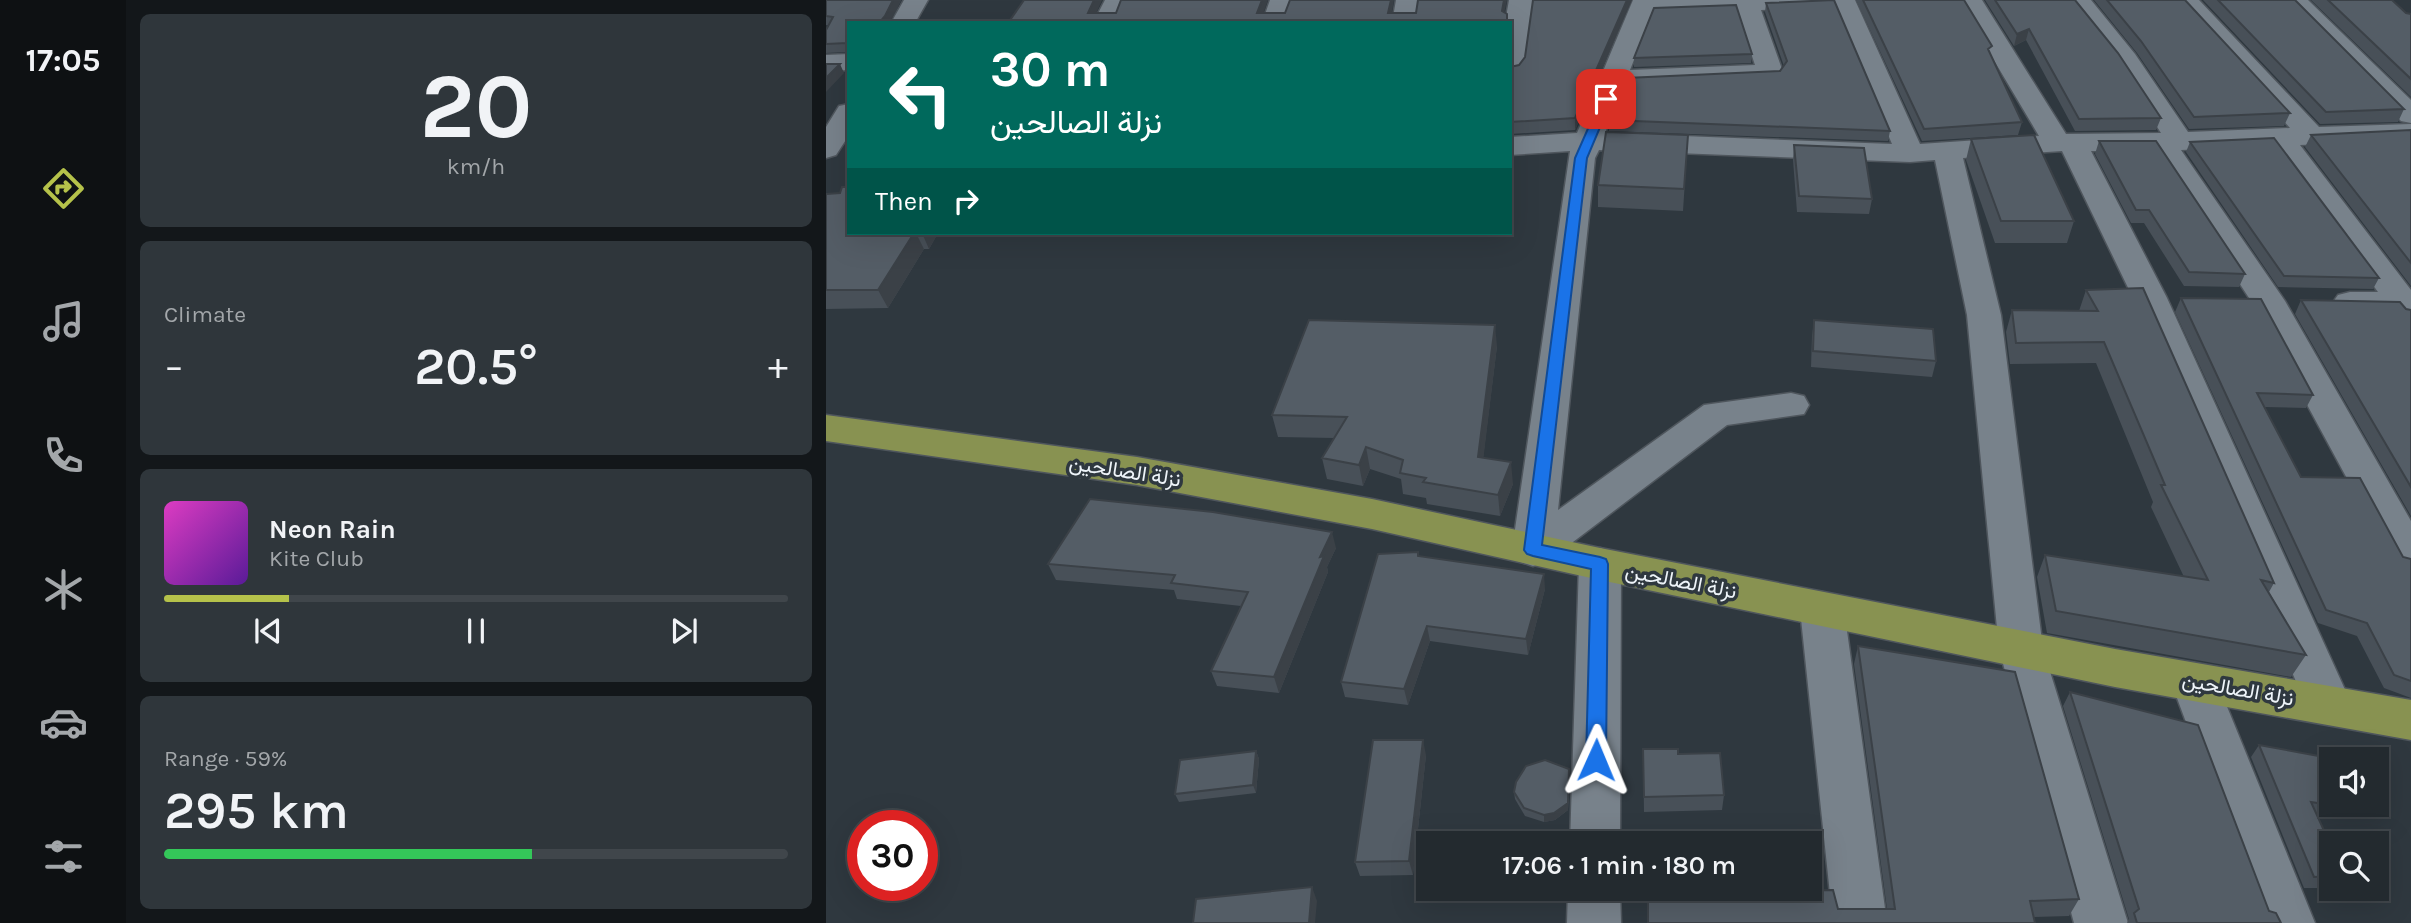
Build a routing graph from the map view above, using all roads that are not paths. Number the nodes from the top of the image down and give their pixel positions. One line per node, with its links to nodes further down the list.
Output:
1 (916, 0): 13 (street)
2 (1117, 0): 14 (street)
3 (1282, 0): 15 (street)
4 (1408, 0): 16 (street)
5 (1521, 0): 17 (street)
6 (1843, 0): 12 (street); 31 (street)
7 (1970, 0): 27 (street)
8 (2078, 0): 26 (street)
9 (2186, 0): 23 (street)
10 (2294, 0): 22 (street)
11 (1644, 3): 12 (street); 20 (street)
12 (1746, 3): 20 (street)
13 (904, 21)
14 (1106, 21)
15 (1275, 21)
16 (1404, 21)
17 (1512, 56)
18 (847, 62): 19 (street)
19 (826, 63)
20 (1615, 78): 25 (street)
21 (847, 115): 29 (street)
22 (2410, 129): 23 (street)
23 (2311, 135): 24 (street)
24 (2279, 137): 26 (street); 36 (street)
25 (1588, 141): 28 (street); 31 (street); 39 (street)
26 (2171, 142): 27 (street); 35 (street)
27 (2065, 143): 30 (street); 32 (street)
28 (1512, 146)
29 (826, 149)
30 (1947, 151): 31 (street); 43 (street)
31 (1910, 153)
32 (2150, 298): 33 (street); 45 (street)
33 (2189, 299)
34 (2229, 300): 35 (street)
35 (2268, 301): 36 (street); 40 (street)
36 (2409, 307)
37 (1791, 405): 39 (street)
38 (826, 428): 39 (main road, نزلة الصالحين)
39 (1533, 550): 41 (main road, نزلة الصالحين)
40 (2411, 558)
41 (1600, 564): 42 (main road, نزلة الصالحين); 47 (street)
42 (1822, 609): 43 (main road, نزلة الصالحين); 50 (street)
43 (2021, 649): 44 (main road, نزلة الصالحين); 51 (street)
44 (2194, 682): 45 (main road, نزلة الصالحين); 52 (street)
45 (2329, 705): 46 (main road, نزلة الصالحين)
46 (2411, 720)
47 (1595, 831)
48 (1594, 901): 49 (street)
49 (1594, 923)
50 (1860, 923)
51 (2101, 923)
52 (2288, 923)

